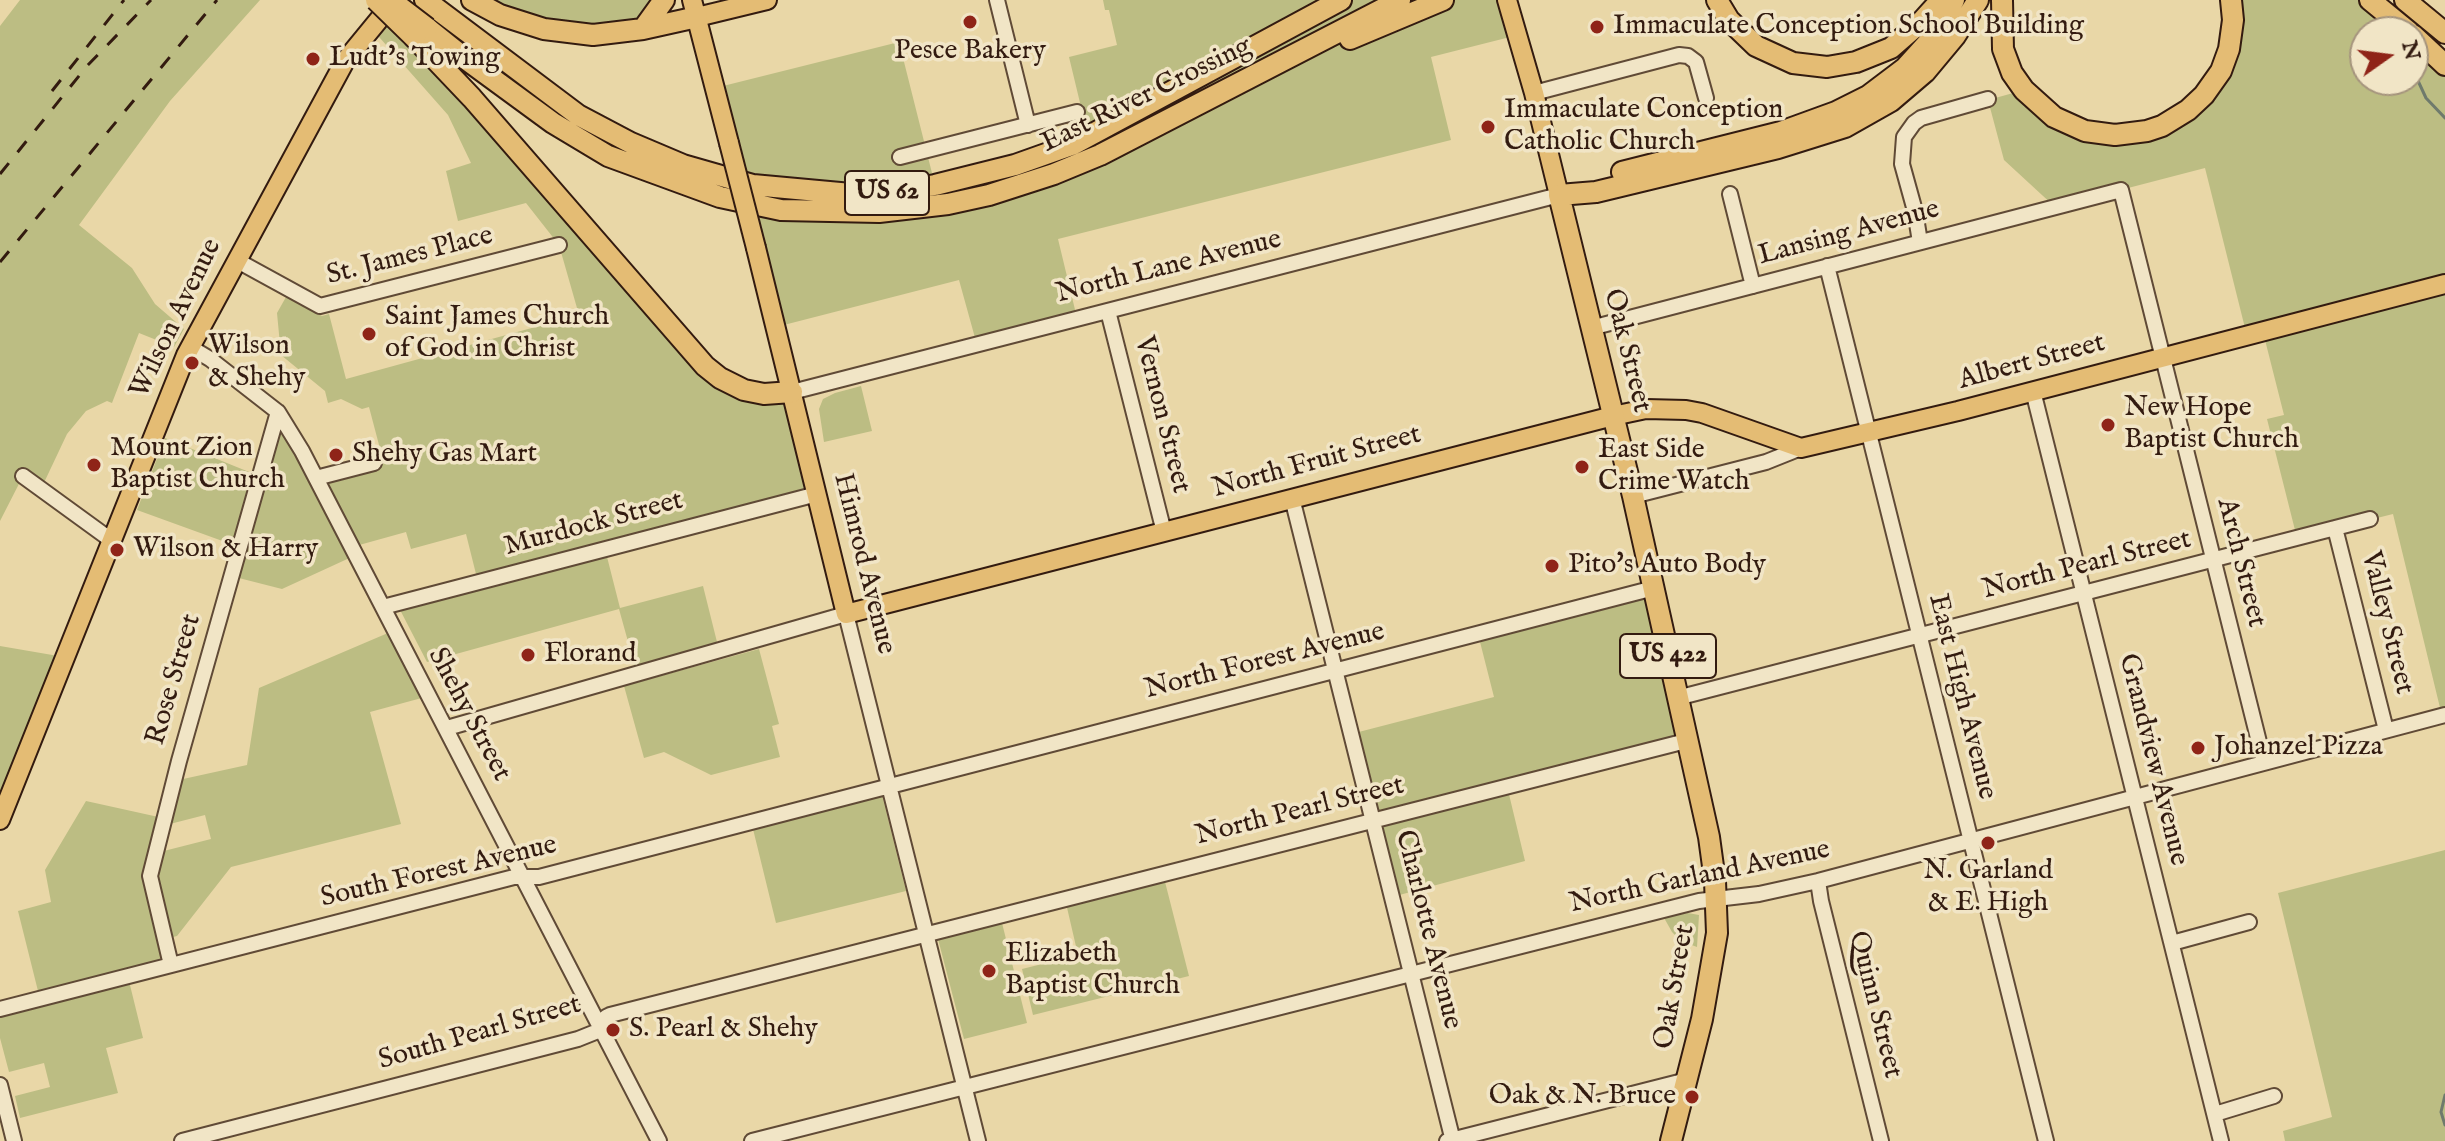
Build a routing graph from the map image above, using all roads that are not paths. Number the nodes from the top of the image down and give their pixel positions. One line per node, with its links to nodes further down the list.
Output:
1 (376, 0): 22 (highway, bridge)
2 (393, 0): 22 (highway, East River Crossing / US 62, bridge); 40 (main road, Wilson Avenue)
3 (472, 0): 24 (highway)
4 (664, 0): 24 (highway)
5 (767, 0): 20 (main road)
6 (997, 0): 33 (street)
7 (1341, 0): 22 (highway, East River Crossing / US 62)
8 (1400, 0): 30 (highway, East River Crossing / US 62)
9 (1443, 0): 30 (highway)
10 (1717, 0): 11 (highway)
11 (1941, 0)
12 (1954, 0): 37 (highway)
13 (1978, 0): 37 (highway)
14 (2002, 0): 15 (highway)
15 (2231, 0)
16 (2370, 0): 21 (highway)
17 (2405, 0): 25 (highway)
18 (2425, 0): 23 (highway)
19 (1510, 8): 28 (main road, Oak Street)
20 (694, 9): 24 (highway); 49 (main road, Himrod Avenue, bridge)
21 (2389, 16)
22 (426, 19): 30 (highway, East River Crossing / US 62); 49 (highway)
23 (2445, 25)
24 (643, 29)
25 (2445, 33)
26 (2429, 50): 27 (highway)
27 (2445, 65)
28 (1534, 93): 29 (street); 37 (main road, Oak Street)
29 (1706, 98)
30 (1210, 99)
31 (1988, 99): 38 (street)
32 (1077, 112): 33 (street)
33 (1028, 125): 34 (street)
34 (900, 157)
35 (2121, 190): 38 (street, Lansing Avenue); 47 (street, Arch Street)
36 (1730, 194): 43 (street)
37 (1559, 195): 44 (street, North Lane Avenue); 45 (highway, Oak Street / US 422)
38 (1920, 242): 41 (street, Lansing Avenue)
39 (559, 245): 40 (street, St. James Place)
40 (236, 260): 46 (main road, Wilson Avenue)
41 (1827, 266): 43 (street, Lansing Avenue); 52 (street, East High Avenue)
42 (2445, 284): 47 (main road, Albert Street)
43 (1753, 286): 45 (street, Lansing Avenue)
44 (1108, 311): 49 (street, North Lane Avenue); 62 (street, Vernon Street)
45 (1591, 328): 51 (highway, Oak Street / US 422)
46 (190, 347): 50 (street, Shehy Street); 63 (main road, Wilson Avenue)
47 (2162, 358): 48 (main road, Albert Street); 64 (street, Arch Street)
48 (2033, 391): 52 (main road, Albert Street); 66 (street, Grandview Avenue)
49 (792, 392): 57 (main road, Himrod Avenue)
50 (278, 412): 56 (street, Shehy Street); 88 (street, Rose Street)
51 (1613, 416): 53 (main road, North Fruit Street); 58 (highway, Oak Street / US 422); 59 (main road, North Fruit Street)
52 (1867, 433): 53 (main road, Albert Street); 69 (street, East High Avenue)
53 (1801, 448): 58 (street, Albert Street)
54 (374, 463): 56 (street)
55 (23, 476): 63 (street)
56 (316, 478): 67 (street, Shehy Street)
57 (817, 494): 67 (street, Murdock Street); 68 (main road, Himrod Avenue)
58 (1633, 496): 65 (highway, Oak Street / US 422)
59 (1292, 498): 62 (main road, North Fruit Street); 70 (street, Charlotte Avenue)
60 (2370, 519): 61 (street, North Pearl Street)
61 (2335, 528): 64 (street, North Pearl Street); 74 (street, Valley Street)
62 (1164, 532): 68 (main road, North Fruit Street)
63 (111, 540): 80 (main road, Wilson Avenue)
64 (2213, 560): 66 (street, North Pearl Street); 76 (street, Arch Street)
65 (1654, 588): 70 (street, North Forest Avenue); 71 (highway, Oak Street / US 422)
66 (2084, 593): 69 (street, North Pearl Street); 78 (street, Grandview Avenue)
67 (383, 607): 73 (street, Shehy Street)
68 (846, 614): 73 (street); 77 (street, Himrod Avenue)
69 (1918, 636): 71 (street, North Pearl Street); 81 (street, East High Avenue)
70 (1335, 670): 77 (street, North Forest Avenue); 79 (street, Charlotte Avenue)
71 (1677, 698): 75 (highway, Oak Street / US 422)
72 (2445, 715): 74 (street, North Garland Avenue)
73 (447, 728): 82 (street, Shehy Street)
74 (2386, 730): 76 (street, North Garland Avenue)
75 (1686, 741): 79 (street, North Pearl Street); 84 (highway, Oak Street / US 422)
76 (2264, 762): 78 (street, North Garland Avenue)
77 (889, 786): 82 (street, South Forest Avenue); 86 (street, Himrod Avenue)
78 (2135, 797): 81 (street, North Garland Avenue); 87 (street, Grandview Avenue)
79 (1373, 819): 86 (street, North Pearl Street); 89 (street, Charlotte Avenue)
80 (0, 820)
81 (1970, 841): 83 (street, North Garland Avenue); 105 (street, East High Avenue)
82 (523, 878): 88 (street, South Forest Avenue); 91 (street, Shehy Street)
83 (1818, 881): 84 (street, North Garland Avenue); 104 (street, Quinn Street)
84 (1716, 899): 89 (street, North Garland Avenue); 92 (highway, Oak Street / US 422)
85 (2249, 922): 87 (street)
86 (926, 935): 91 (street, South Pearl Street); 94 (street, Himrod Avenue)
87 (2172, 943): 96 (street, Grandview Avenue)
88 (171, 965): 90 (street, South Forest Avenue)
89 (1411, 972): 94 (street, North Garland Avenue); 97 (street, Charlotte Avenue)
90 (0, 1009)
91 (600, 1026): 99 (street, South Pearl Street); 100 (street, Shehy Street)
92 (1687, 1080): 97 (street); 103 (highway, Oak Street / US 422)
93 (0, 1085): 98 (street)
94 (964, 1087): 101 (street, North Garland Avenue); 102 (street, Himrod Avenue)
95 (2274, 1096): 96 (street)
96 (2215, 1114): 106 (street, Grandview Avenue)
97 (1451, 1140)
98 (14, 1141)
99 (182, 1141)
100 (659, 1141)
101 (752, 1141)
102 (978, 1141)
103 (1671, 1141)
104 (1881, 1141)
105 (2046, 1141)
106 (2221, 1141)

